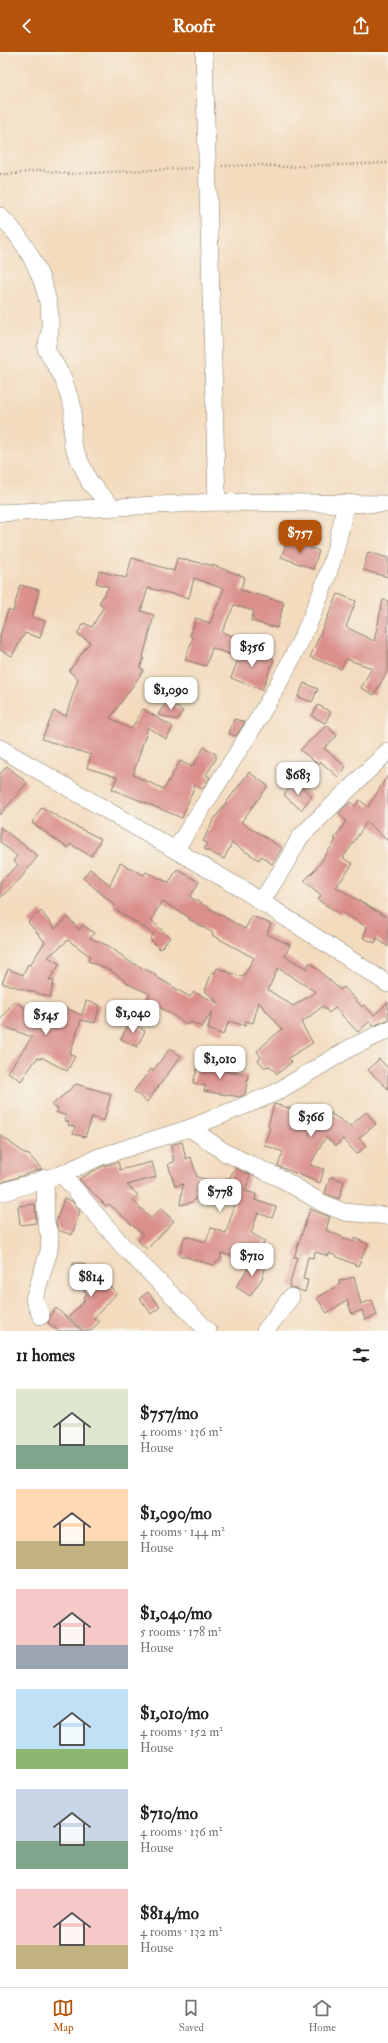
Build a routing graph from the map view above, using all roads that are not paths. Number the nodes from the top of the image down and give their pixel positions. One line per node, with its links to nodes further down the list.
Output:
1 (204, 52): 3 (street)
2 (0, 216): 6 (street)
3 (217, 502): 4 (street); 6 (street)
4 (345, 504): 5 (street); 10 (street)
5 (388, 504)
6 (112, 507): 7 (street)
7 (0, 512)
8 (0, 748): 10 (street)
9 (388, 751): 11 (street)
10 (176, 849): 11 (street)
11 (261, 902): 12 (street)
12 (388, 984)
13 (388, 1030): 14 (street)
14 (190, 1128): 15 (street); 18 (street)
15 (62, 1174): 16 (street); 21 (street)
16 (45, 1178): 17 (street); 20 (street)
17 (0, 1193)
18 (388, 1216)
19 (290, 1297): 22 (street)
20 (41, 1316)
21 (207, 1330)
22 (265, 1331)

